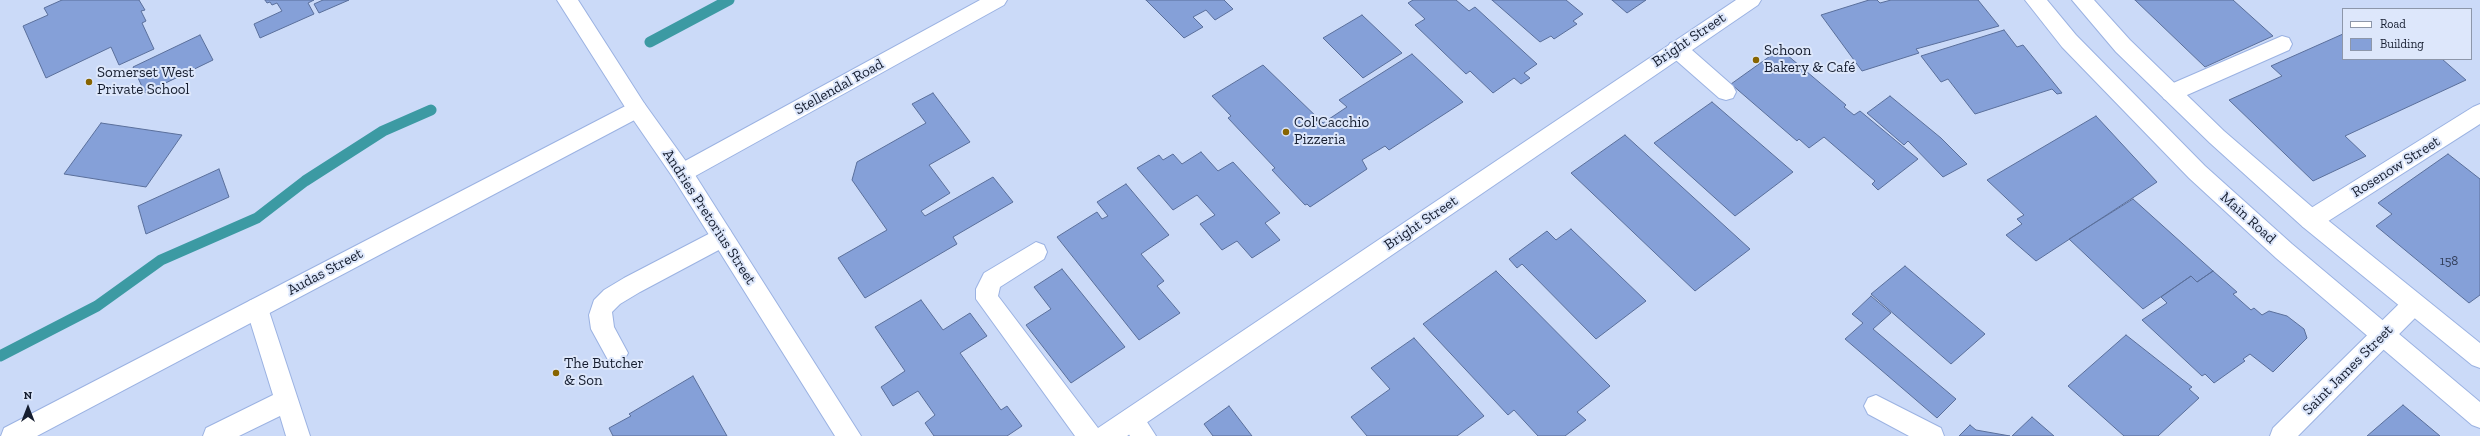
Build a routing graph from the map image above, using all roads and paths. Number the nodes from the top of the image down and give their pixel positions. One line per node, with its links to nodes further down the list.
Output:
1 (567, 0): 10 (street, Andries Pretorius Street)
2 (996, 0): 12 (street, Stellendal Road)
3 (2035, 0): 18 (street, Main Road)
4 (2082, 0): 9 (street)
5 (1742, 3): 7 (street, Bright Street)
6 (2282, 44): 9 (street)
7 (1677, 48): 8 (street); 24 (street, Bright Street)
8 (1726, 92)
9 (2171, 93): 13 (street)
10 (636, 109): 12 (street, Andries Pretorius Street); 17 (street, Audas Street)
11 (2480, 112): 13 (street, Rosenow Street)
12 (682, 173): 14 (street, Andries Pretorius Street)
13 (2311, 220): 16 (street)
14 (722, 237): 19 (street); 28 (street, Andries Pretorius Street)
15 (1036, 252): 29 (street)
16 (2414, 304): 18 (street, Saint James Street); 20 (street)
17 (257, 308): 21 (street); 25 (street, Audas Street)
18 (2383, 333): 23 (street, Main Road); 32 (street, Saint James Street)
19 (616, 353)
20 (2480, 357)
21 (287, 400): 26 (street); 27 (street)
22 (1876, 406): 31 (street)
23 (2480, 417)
24 (1138, 428): 30 (street, Bright Street)
25 (14, 436)
26 (215, 436)
27 (298, 436)
28 (849, 436)
29 (1089, 436)
30 (1108, 436)
31 (1932, 436)
32 (2282, 436)

